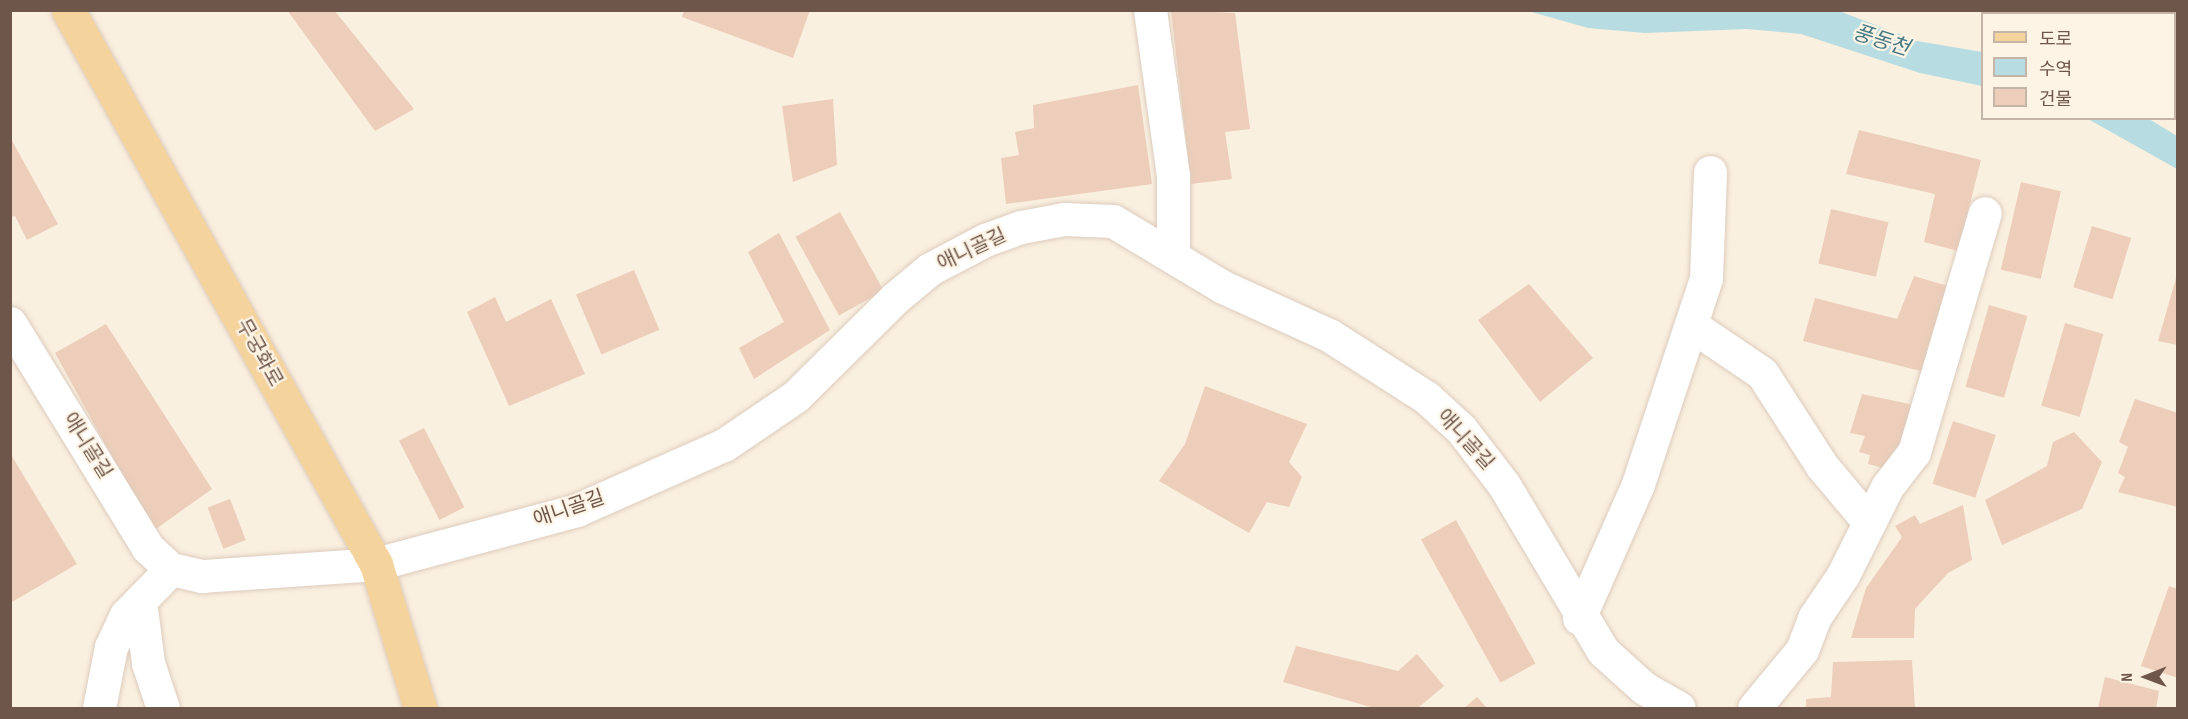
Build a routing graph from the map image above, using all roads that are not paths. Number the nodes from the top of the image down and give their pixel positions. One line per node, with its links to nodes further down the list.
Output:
1 (68, 10): 9 (main road, 무궁화로)
2 (1150, 10): 5 (street)
3 (1710, 172): 7 (street)
4 (1985, 213): 8 (street)
5 (1173, 256): 9 (street, 애니골길); 12 (street, 애니골길)
6 (10, 323): 10 (street, 애니골길)
7 (1691, 325): 8 (street); 12 (street)
8 (1869, 522): 17 (street)
9 (376, 564): 10 (street, 애니골길); 15 (main road, 무궁화로)
10 (171, 569): 11 (street)
11 (140, 601): 13 (street); 14 (street)
12 (1580, 618): 16 (street, 애니골길)
13 (99, 708)
14 (164, 708)
15 (420, 708)
16 (1679, 708)
17 (1754, 708)

